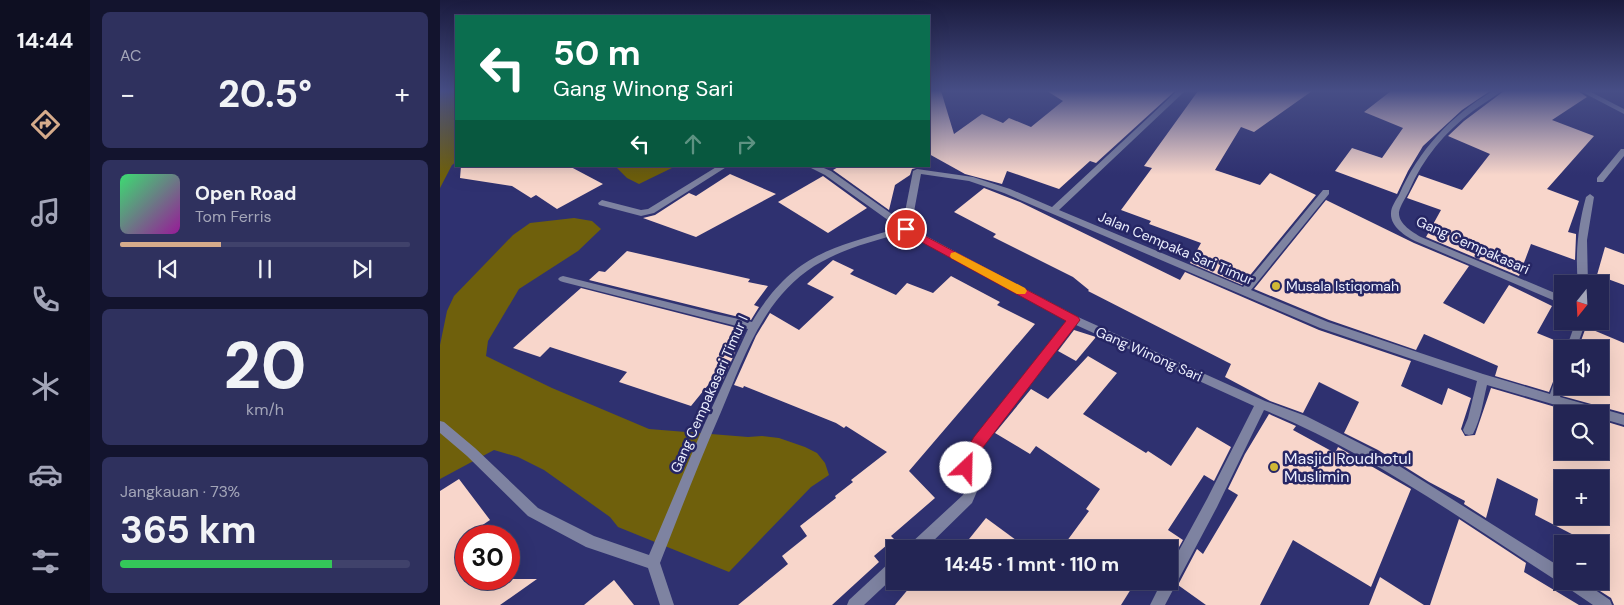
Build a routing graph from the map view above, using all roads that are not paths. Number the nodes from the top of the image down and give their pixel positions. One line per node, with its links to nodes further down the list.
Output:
1 (1150, 119): 11 (street)
2 (1459, 119): 16 (street, Gang Cempakasari)
3 (1624, 151): 7 (street)
4 (722, 167): 10 (street)
5 (813, 167): 12 (street, Gang Winong Sari)
6 (915, 169): 11 (street, Jalan Cempaka Sari Timur); 12 (street)
7 (1600, 180)
8 (1326, 192): 15 (street)
9 (1590, 197): 13 (street)
10 (602, 203)
11 (1052, 210): 15 (street, Jalan Cempaka Sari Timur)
12 (906, 229): 17 (street, Gang Winong Sari); 18 (street, Gang Cempakasari Timur I)
13 (1582, 275)
14 (564, 279): 18 (street)
15 (1244, 292): 19 (street, Jalan Cempaka Sari Timur)
16 (1554, 297)
17 (1074, 320): 22 (street, Gang Winong Sari); 26 (street)
18 (754, 326): 27 (street, Gang Cempakasari Timur I)
19 (1483, 379): 21 (street, Jalan Cempaka Sari Timur); 25 (street)
20 (1556, 395): 21 (street)
21 (1554, 400): 23 (street, Jalan Cempaka Sari Timur)
22 (1261, 404): 28 (street, Gang Winong Sari); 33 (street)
23 (1624, 420)
24 (440, 426): 27 (street)
25 (1470, 430)
26 (925, 540)
27 (653, 563): 31 (street)
28 (1554, 571)
29 (886, 575): 32 (street)
30 (1583, 590): 34 (street)
31 (667, 605)
32 (854, 605)
33 (1157, 605)
34 (1604, 605)

